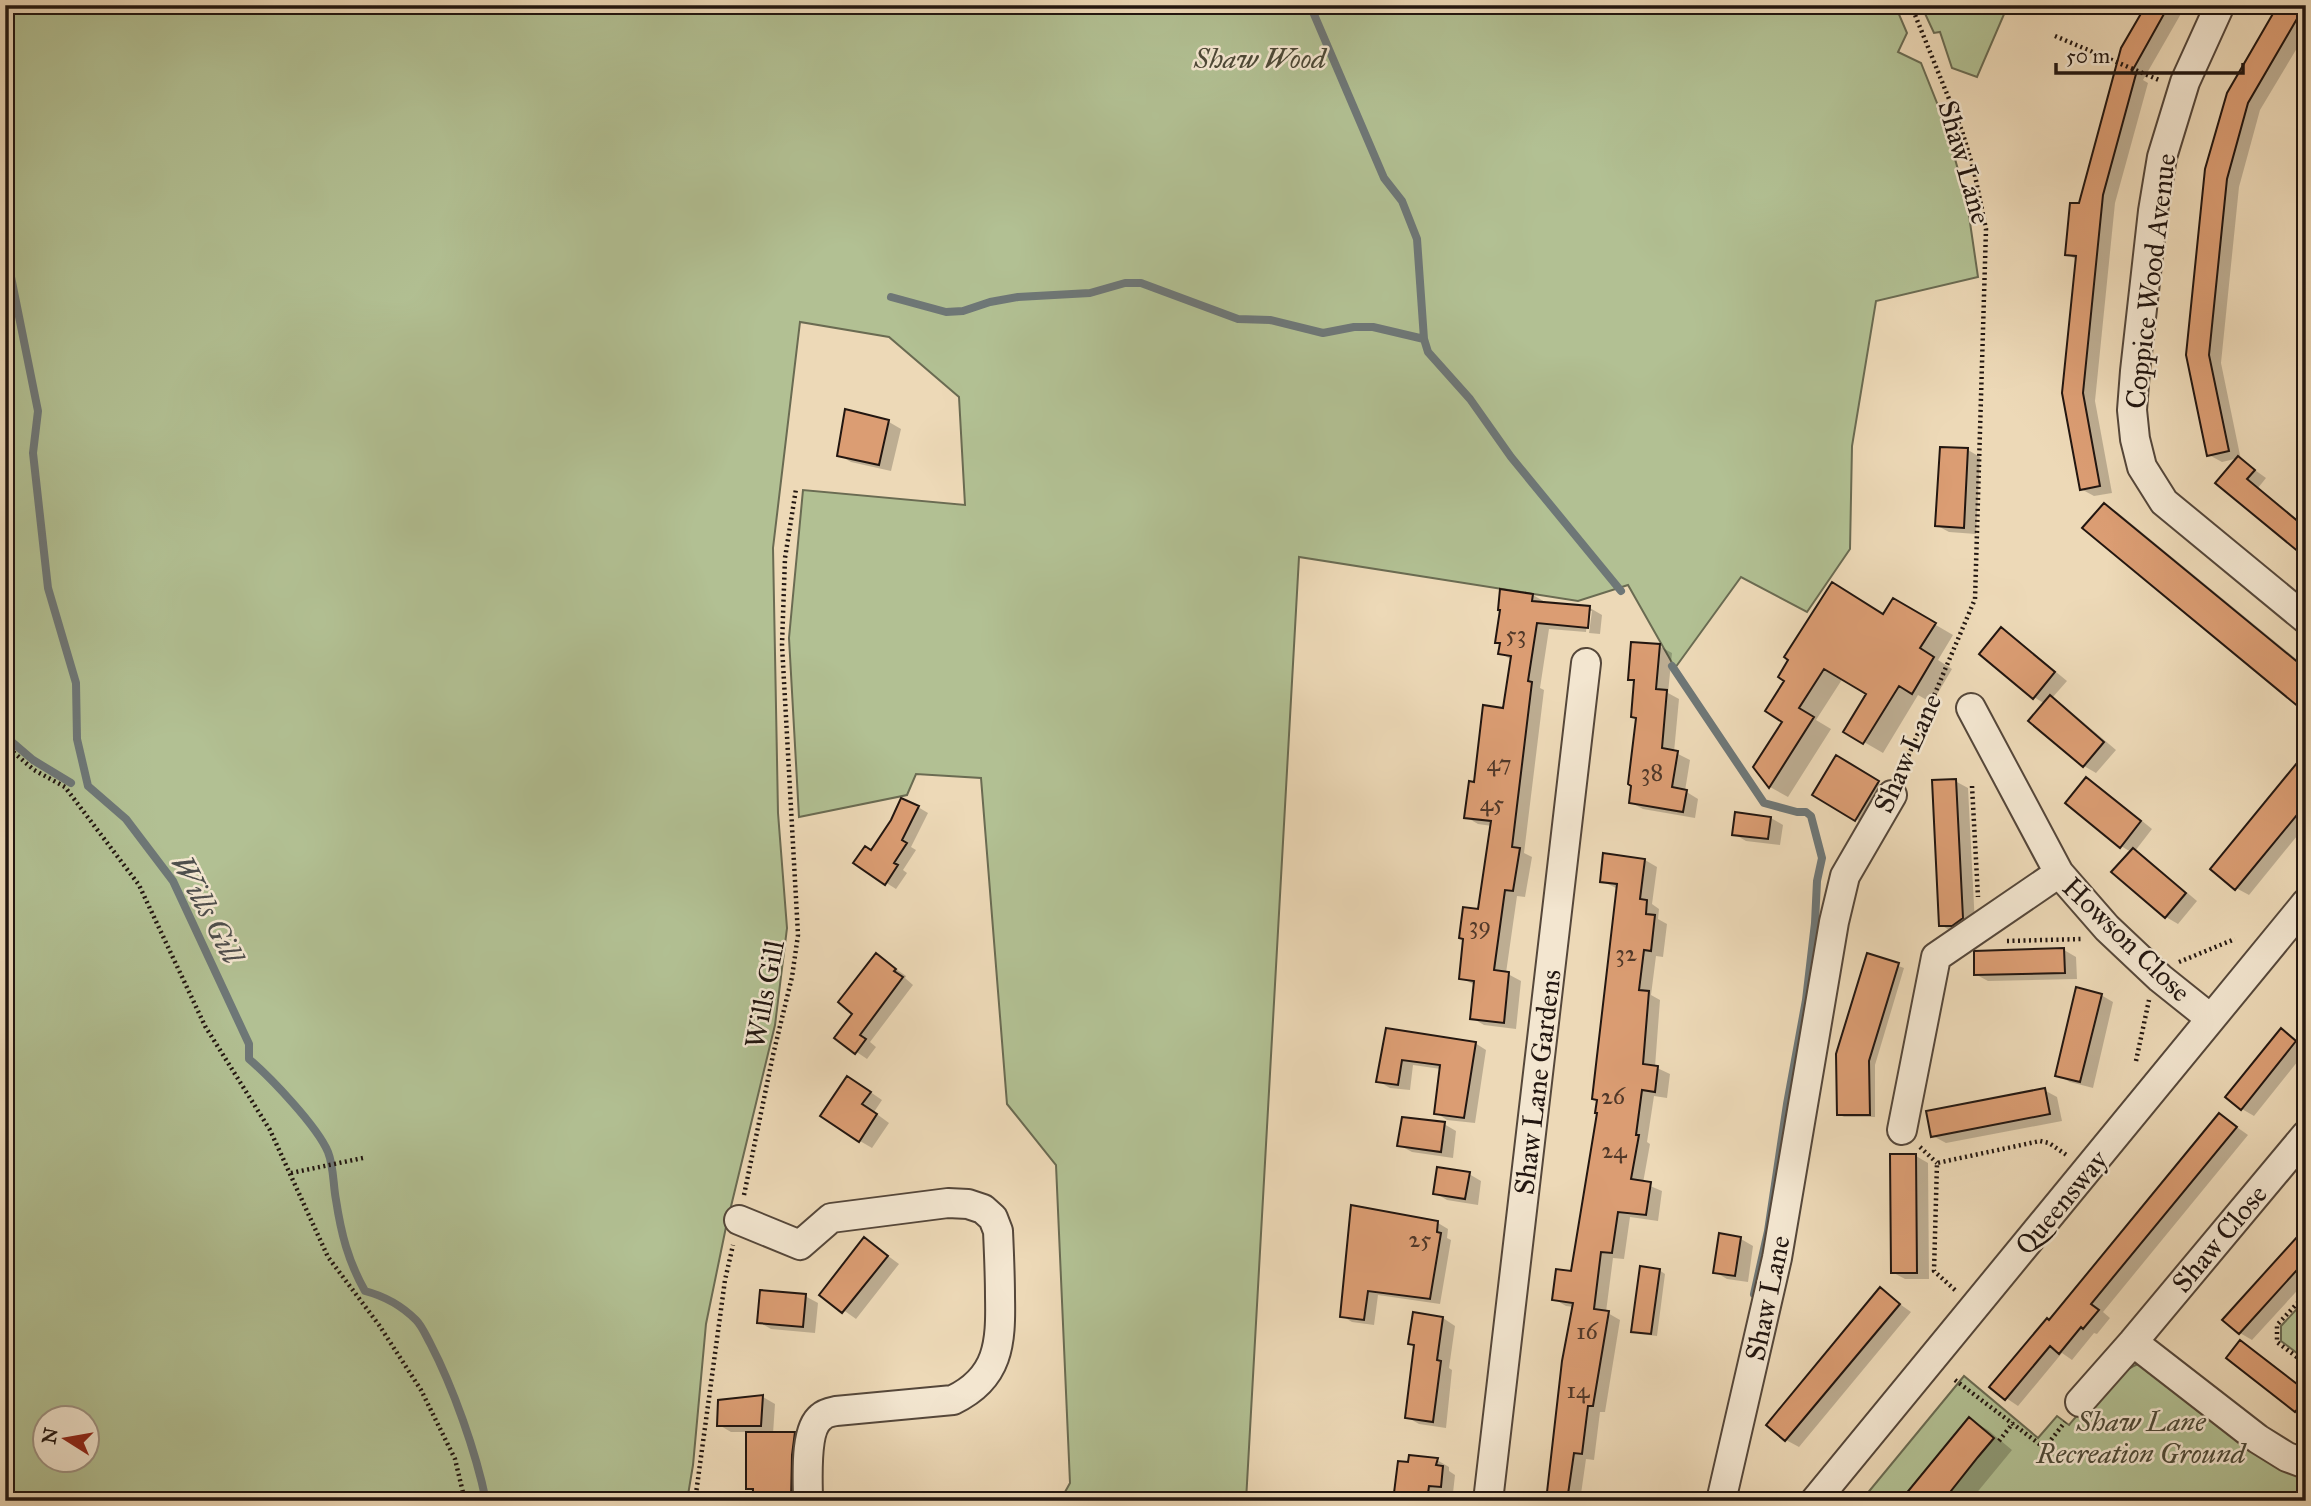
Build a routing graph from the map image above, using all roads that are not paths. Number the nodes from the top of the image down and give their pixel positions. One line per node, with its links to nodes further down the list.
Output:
1 (2220, 5): 2 (street, Coppice Wood Avenue)
2 (2306, 619)
3 (1586, 663): 16 (street, Shaw Lane Gardens)
4 (1971, 708): 6 (street, Howson Close)
5 (1892, 795): 17 (street, Shaw Lane)
6 (2059, 873): 8 (street, Howson Close); 9 (street)
7 (2301, 917): 8 (street, Queensway)
8 (2210, 1018): 18 (street, Queensway)
9 (1902, 1130)
10 (2306, 1135): 12 (street, Shaw Close)
11 (739, 1220): 15 (street)
12 (2133, 1342): 13 (street, Shaw Close); 14 (street)
13 (2080, 1402)
14 (2306, 1464)
15 (808, 1501)
16 (1488, 1501)
17 (1721, 1501)
18 (1815, 1501)

